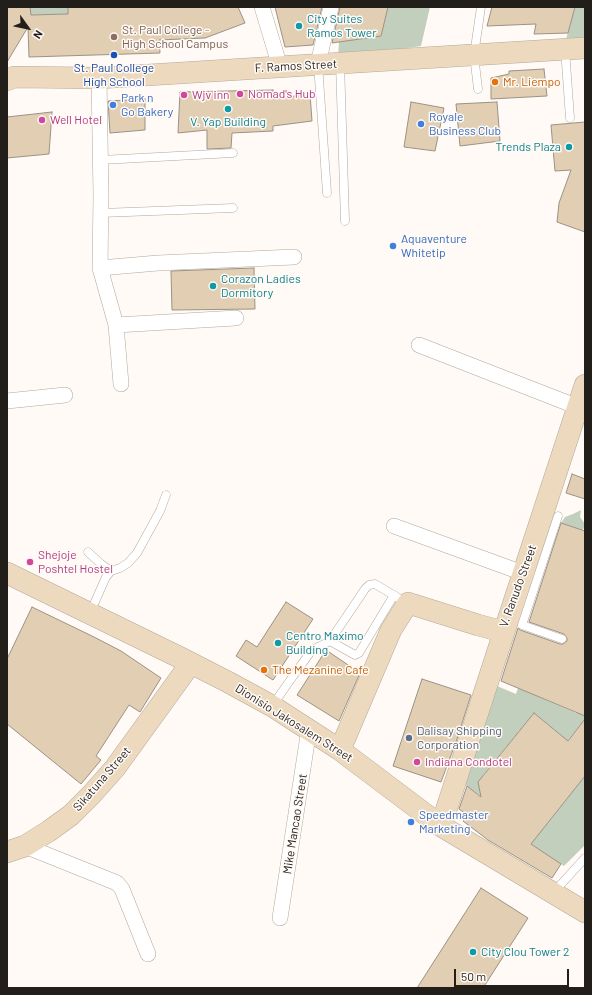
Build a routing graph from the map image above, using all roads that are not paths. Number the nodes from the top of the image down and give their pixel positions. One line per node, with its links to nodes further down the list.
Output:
1 (262, 7): 8 (street)
2 (331, 7): 7 (street)
3 (481, 7): 5 (lane)
4 (575, 48): 5 (street, F. Ramos Street); 12 (lane)
5 (474, 55): 6 (street, F. Ramos Street); 11 (lane)
6 (340, 63): 7 (street, F. Ramos Street); 18 (lane)
7 (318, 64): 8 (street, F. Ramos Street); 15 (lane)
8 (280, 67): 10 (street, F. Ramos Street)
9 (9, 77): 10 (street, F. Ramos Street)
10 (99, 78): 14 (street)
11 (478, 89)
12 (570, 118)
13 (233, 153): 14 (lane)
14 (101, 160): 17 (street)
15 (327, 193)
16 (233, 208): 17 (lane)
17 (101, 213): 20 (street)
18 (345, 220)
19 (294, 257): 20 (street)
20 (100, 268): 22 (street)
21 (236, 318): 22 (street)
22 (116, 325): 24 (street)
23 (419, 345): 28 (street)
24 (121, 384)
25 (585, 385): 28 (street, V. Ranudo Street)
26 (65, 395): 27 (street)
27 (7, 402)
28 (578, 407): 35 (street, V. Ranudo Street)
29 (166, 495): 33 (lane)
30 (558, 516): 38 (lane)
31 (394, 526): 35 (street)
32 (88, 552): 33 (lane)
33 (111, 571): 37 (lane)
34 (7, 573): 37 (street, Dionisio Jakosalem Street)
35 (523, 573): 38 (street, V. Ranudo Street)
36 (401, 599): 38 (street, V. Ranudo Street); 40 (lane); 40 (lane); 44 (street)
37 (90, 613): 41 (street, Dionisio Jakosalem Street)
38 (512, 621): 39 (lane); 45 (street)
39 (562, 639)
40 (330, 641): 42 (lane)
41 (192, 663): 42 (street, Dionisio Jakosalem Street); 46 (street, Sikatuna Street)
42 (272, 706): 43 (street, Dionisio Jakosalem Street)
43 (309, 729): 44 (street, Dionisio Jakosalem Street); 50 (street, Mike Mancao Street)
44 (340, 750): 45 (street, Dionisio Jakosalem Street)
45 (441, 826): 48 (street, Dionisio Jakosalem Street)
46 (16, 849): 51 (street)
47 (585, 858): 48 (lane)
48 (552, 893): 49 (street, Dionisio Jakosalem Street)
49 (585, 912)
50 (280, 918)
51 (148, 954)

